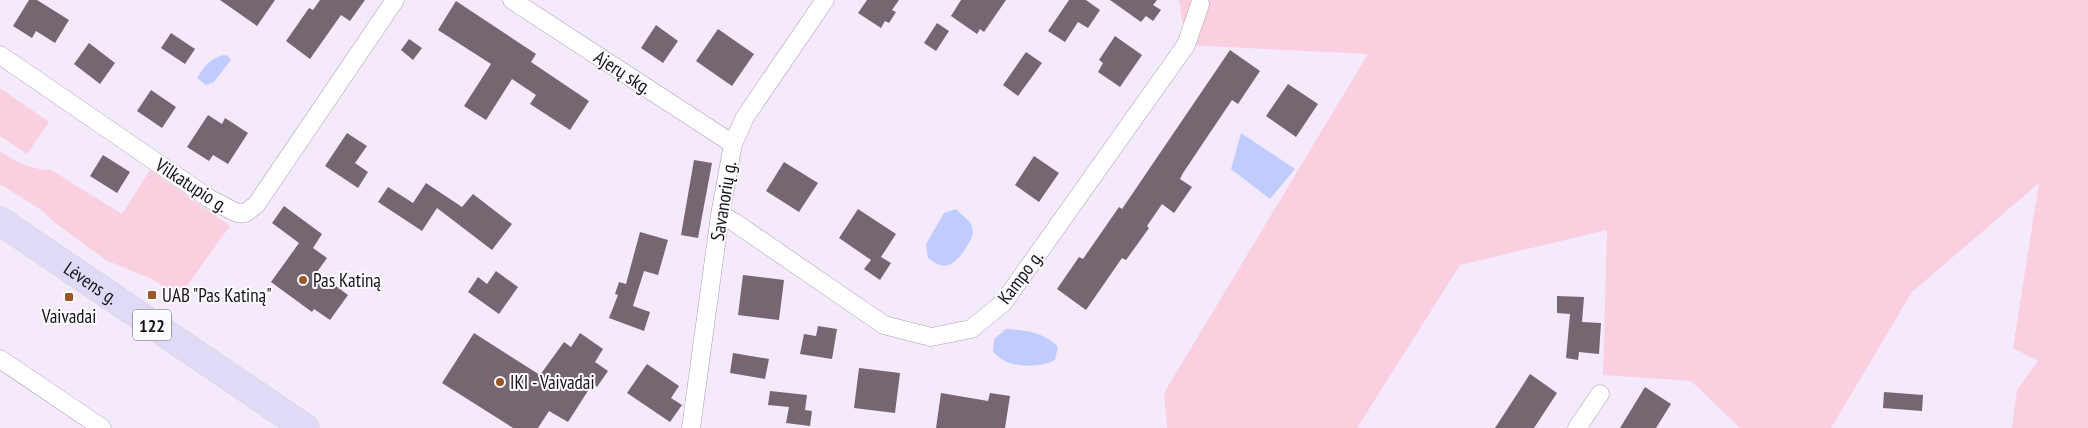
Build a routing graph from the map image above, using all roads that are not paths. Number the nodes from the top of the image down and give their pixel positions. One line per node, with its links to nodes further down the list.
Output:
1 (395, 0): 5 (street, Vilkatupio g.)
2 (512, 0): 6 (street, Ajerų skg.)
3 (825, 0): 6 (street, Savanorių g.)
4 (1200, 4): 7 (street, Kampo g.)
5 (0, 55)
6 (733, 144): 7 (street, Savanorių g.)
7 (720, 215): 13 (street, Savanorių g.)
8 (0, 221): 11 (main road, Lėvens g. / 122)
9 (0, 359): 12 (street)
10 (1600, 394): 14 (street)
11 (301, 427)
12 (102, 428)
13 (691, 428)
14 (1578, 428)

